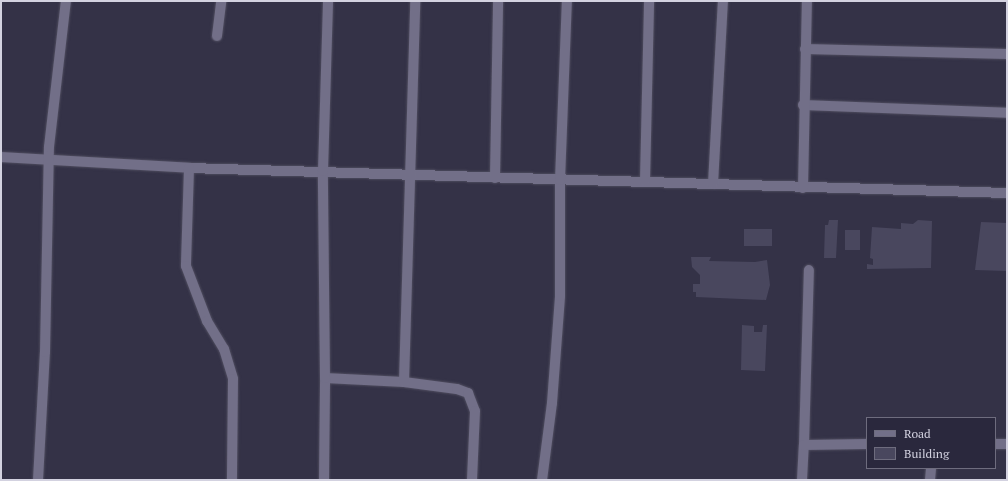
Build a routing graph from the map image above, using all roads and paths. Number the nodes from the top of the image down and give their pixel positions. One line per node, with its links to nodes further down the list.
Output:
1 (66, 1): 16 (street)
2 (221, 1): 10 (street)
3 (328, 1): 18 (street)
4 (415, 1): 19 (street)
5 (498, 1): 20 (street)
6 (567, 1): 21 (street)
7 (649, 1): 22 (street)
8 (723, 1): 23 (street)
9 (807, 1): 11 (street)
10 (217, 36)
11 (804, 49): 12 (street); 13 (street)
12 (1007, 54)
13 (803, 105): 14 (street); 24 (street)
14 (1007, 113)
15 (1, 157): 16 (street)
16 (49, 161): 17 (street); 34 (street)
17 (189, 168): 18 (street); 35 (street)
18 (323, 171): 19 (street); 27 (street)
19 (408, 175): 20 (street); 28 (street)
20 (495, 178): 21 (street)
21 (560, 180): 22 (street); 38 (street)
22 (645, 181): 23 (street)
23 (712, 184): 24 (street)
24 (803, 188): 25 (street)
25 (1007, 193)
26 (809, 270): 32 (street)
27 (326, 378): 28 (street); 36 (street)
28 (404, 382): 37 (street)
29 (866, 444): 32 (street)
30 (996, 444): 31 (street)
31 (1007, 444)
32 (804, 445): 39 (street)
33 (931, 469): 40 (street)
34 (38, 480)
35 (232, 480)
36 (324, 480)
37 (472, 480)
38 (542, 480)
39 (802, 480)
40 (930, 480)

